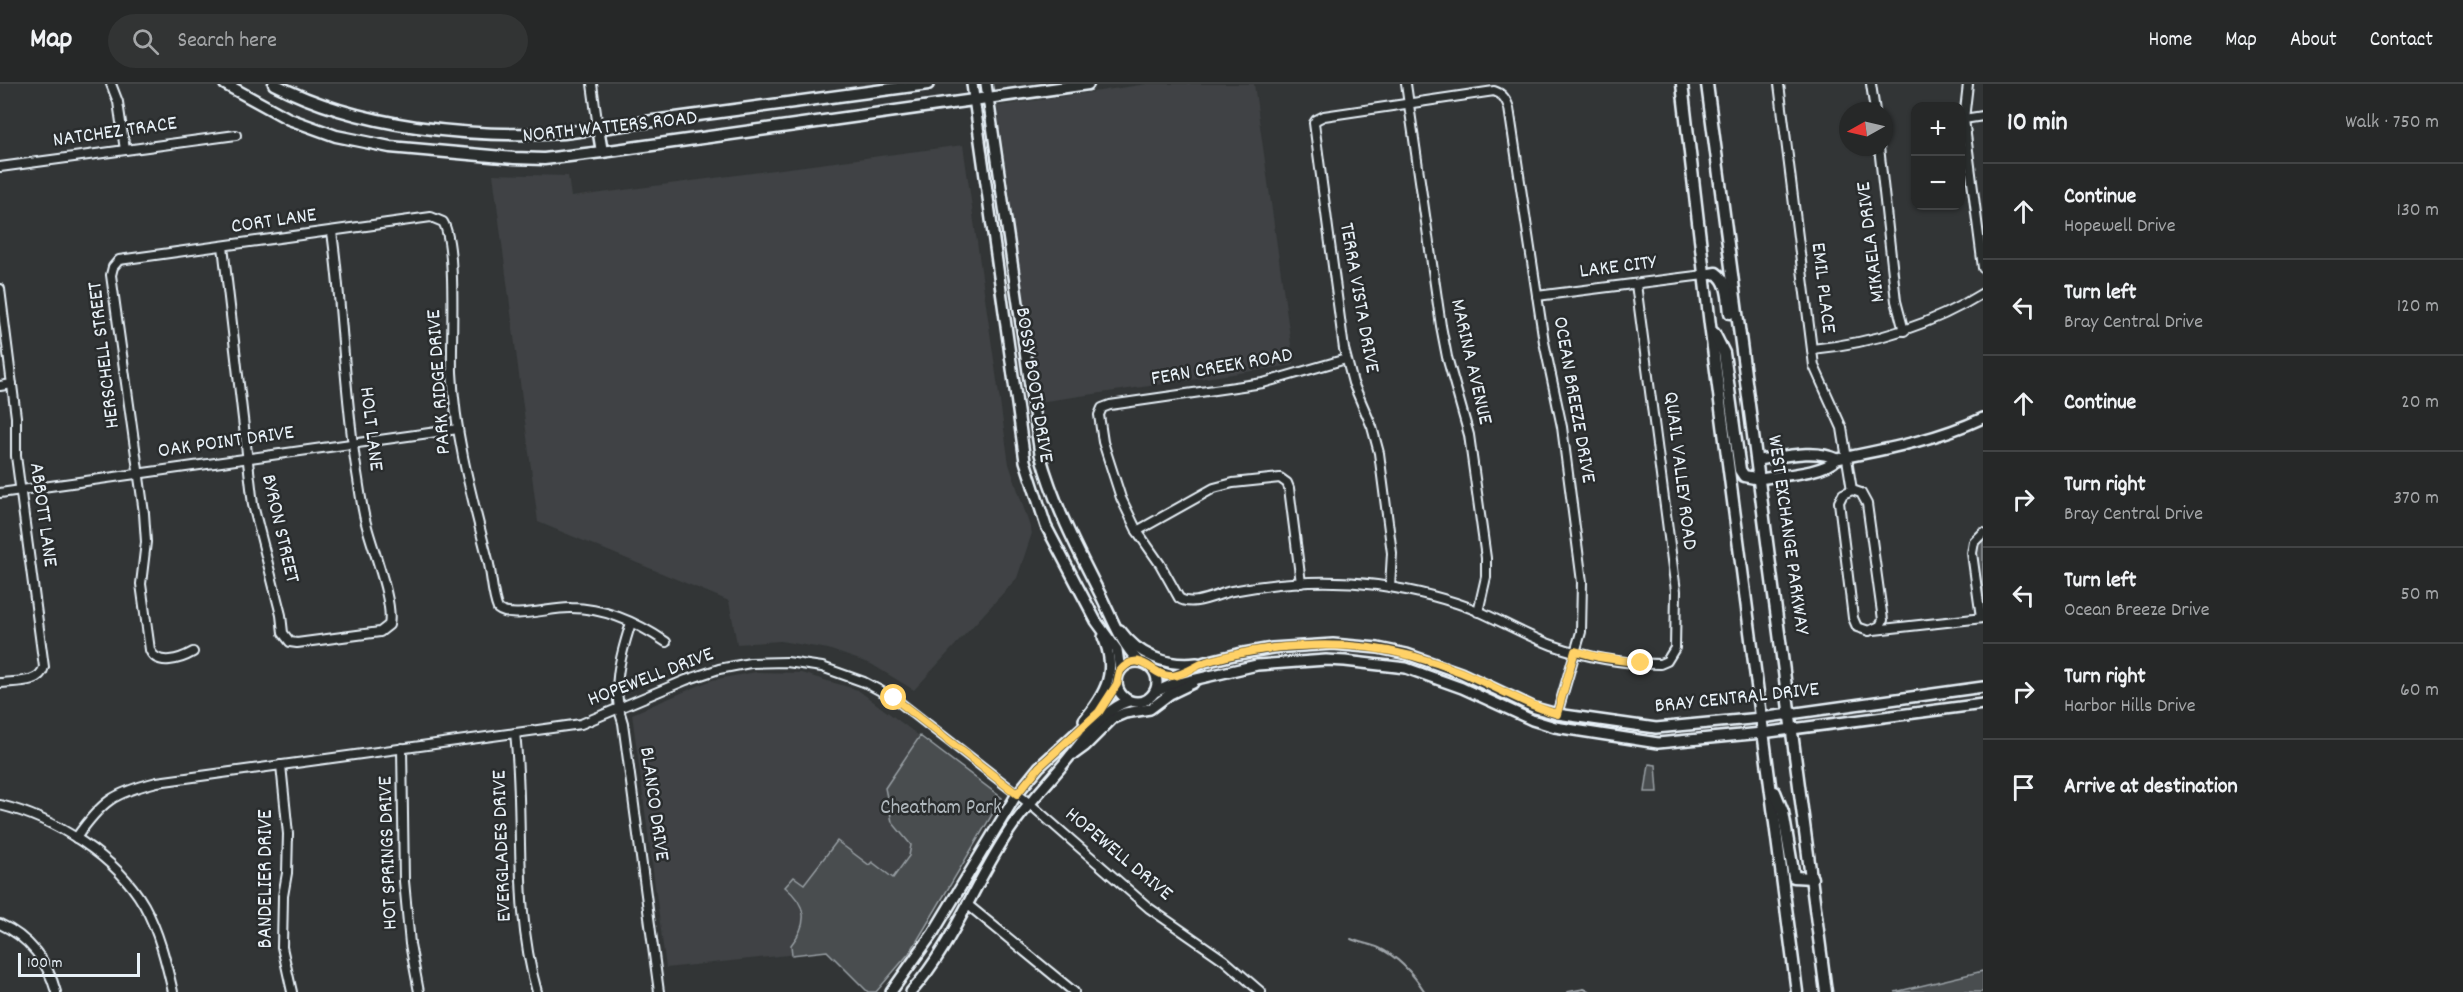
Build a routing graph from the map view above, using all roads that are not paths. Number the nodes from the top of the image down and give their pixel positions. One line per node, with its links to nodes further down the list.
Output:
1 (111, 84): 25 (street)
2 (225, 84): 26 (main road, NORTH WATTERS ROAD)
3 (274, 84): 23 (main road, NORTH WATTERS ROAD)
4 (592, 84): 23 (street)
5 (928, 84): 23 (main road, NORTH WATTERS ROAD)
6 (972, 84): 16 (street, BOSSY BOOTS DRIVE)
7 (986, 84): 15 (street, BOSSY BOOTS DRIVE)
8 (1088, 84): 15 (main road, NORTH WATTERS ROAD)
9 (1406, 84): 18 (street, MARINA AVENUE)
10 (1682, 84): 34 (main road)
11 (1707, 84): 43 (main road, WEST EXCHANGE PARKWAY)
12 (1779, 84): 41 (street, EMIL PLACE)
13 (1871, 84): 17 (street)
14 (1968, 84): 19 (street)
15 (987, 98): 16 (main road, NORTH WATTERS ROAD); 62 (street, BOSSY BOOTS DRIVE)
16 (974, 100): 26 (main road, NORTH WATTERS ROAD); 64 (street, BOSSY BOOTS DRIVE)
17 (1874, 102)
18 (1409, 104): 38 (street, OCEAN BREEZE DRIVE); 42 (street, TERRA VISTA DRIVE); 61 (street, MARINA AVENUE)
19 (1965, 110)
20 (1983, 116): 21 (street)
21 (1965, 118)
22 (1965, 126): 33 (street)
23 (598, 128): 26 (main road)
24 (236, 135): 25 (street, NATCHEZ TRACE)
25 (125, 150): 28 (street, NATCHEZ TRACE)
26 (602, 152)
27 (1880, 156): 40 (street, MIKAELA DRIVE)
28 (0, 167)
29 (441, 220): 30 (street, CORT LANE); 47 (street, PARK RIDGE DRIVE)
30 (332, 232): 31 (street, CORT LANE); 48 (street, HOLT LANE)
31 (223, 246): 32 (street, CORT LANE); 49 (street, BYRON STREET)
32 (113, 267): 52 (street, HERSCHELL STREET)
33 (1983, 268)
34 (1704, 275): 35 (street, LAKE CITY); 39 (main road); 43 (main road)
35 (1636, 284): 38 (street, LAKE CITY); 71 (street, QUAIL VALLEY ROAD)
36 (0, 289): 44 (street, ABBOTT LANE)
37 (1983, 293): 40 (street)
38 (1537, 296): 71 (street, OCEAN BREEZE DRIVE)
39 (1710, 326): 53 (main road); 87 (main road)
40 (1904, 331): 41 (street)
41 (1812, 349): 50 (street, EMIL PLACE)
42 (1346, 359): 57 (street, FERN CREEK ROAD); 60 (street, TERRA VISTA DRIVE)
43 (1745, 368): 51 (main road, WEST EXCHANGE PARKWAY)
44 (12, 384): 45 (street); 54 (street, ABBOTT LANE)
45 (0, 386)
46 (1983, 418): 50 (street)
47 (458, 429): 48 (street, OAK POINT DRIVE); 66 (street, PARK RIDGE DRIVE)
48 (352, 443): 49 (street, OAK POINT DRIVE); 69 (street, HOLT LANE)
49 (246, 458): 52 (street, OAK POINT DRIVE); 69 (street, BYRON STREET)
50 (1841, 458): 51 (street); 53 (street); 55 (street, EMIL PLACE)
51 (1758, 460): 53 (main road, WEST EXCHANGE PARKWAY)
52 (138, 474): 54 (street, OAK POINT DRIVE); 72 (street, HERSCHELL STREET)
53 (1760, 479): 85 (main road, WEST EXCHANGE PARKWAY)
54 (21, 490): 56 (street, OAK POINT DRIVE); 78 (street, ABBOTT LANE)
55 (1852, 490): 65 (street, EMIL PLACE); 68 (street)
56 (0, 493)
57 (1137, 531): 59 (street); 59 (street)
58 (1983, 533): 63 (street)
59 (1301, 583): 60 (street)
60 (1390, 587): 61 (street)
61 (1478, 612): 71 (street)
62 (1109, 614): 73 (street, BOSSY BOOTS DRIVE); 74 (street)
63 (1982, 618): 67 (street)
64 (1096, 621): 76 (street, BOSSY BOOTS DRIVE); 91 (street)
65 (1882, 621): 67 (street); 68 (street)
66 (631, 623): 70 (street); 84 (street, BLANCO DRIVE)
67 (1893, 627): 68 (street)
68 (1874, 630)
69 (286, 639)
70 (666, 642)
71 (1575, 651): 86 (street, OCEAN BREEZE DRIVE)
72 (193, 652)
73 (1139, 662): 75 (street); 76 (street)
74 (1205, 662): 75 (street, BRAY CENTRAL DRIVE); 86 (street, BRAY CENTRAL DRIVE)
75 (1154, 670): 81 (street)
76 (1120, 671): 79 (street)
77 (1203, 678): 81 (street, BRAY CENTRAL DRIVE); 90 (street, BRAY CENTRAL DRIVE); 93 (street)
78 (0, 683)
79 (1117, 684): 82 (street); 91 (street)
80 (1983, 687): 85 (street, BRAY CENTRAL DRIVE)
81 (1155, 692): 82 (street)
82 (1129, 701): 93 (street)
83 (1983, 704): 88 (street, BRAY CENTRAL DRIVE)
84 (618, 708): 89 (street, HOPEWELL DRIVE); 96 (street, HOPEWELL DRIVE); 108 (street, BLANCO DRIVE)
85 (1791, 713): 87 (street, BRAY CENTRAL DRIVE); 88 (main road, WEST EXCHANGE PARKWAY)
86 (1557, 714): 87 (street, BRAY CENTRAL DRIVE)
87 (1761, 718): 90 (main road)
88 (1793, 728): 90 (street, BRAY CENTRAL DRIVE); 100 (main road, WEST EXCHANGE PARKWAY)
89 (515, 733): 92 (street, HOPEWELL DRIVE); 107 (street, EVERGLADES DRIVE)
90 (1762, 733): 95 (main road)
91 (1064, 742): 96 (street)
92 (402, 748): 94 (street, HOPEWELL DRIVE); 106 (street, HOT SPRINGS DRIVE)
93 (1072, 755): 97 (street)
94 (281, 765): 99 (street, HOPEWELL DRIVE); 105 (street, BANDELIER DRIVE)
95 (1769, 778): 100 (main road); 113 (main road)
96 (1017, 794): 97 (street, HOPEWELL DRIVE); 109 (street)
97 (1030, 804): 101 (street); 112 (street, HOPEWELL DRIVE)
98 (0, 805): 99 (street)
99 (76, 838): 104 (street)
100 (1812, 878): 114 (main road, WEST EXCHANGE PARKWAY)
101 (968, 905): 110 (street); 111 (street)
102 (0, 924): 103 (street)
103 (56, 992)
104 (173, 992)
105 (292, 992)
106 (419, 992)
107 (537, 992)
108 (659, 992)
109 (891, 992)
110 (911, 992)
111 (1074, 992)
112 (1261, 992)
113 (1797, 992)
114 (1826, 992)

